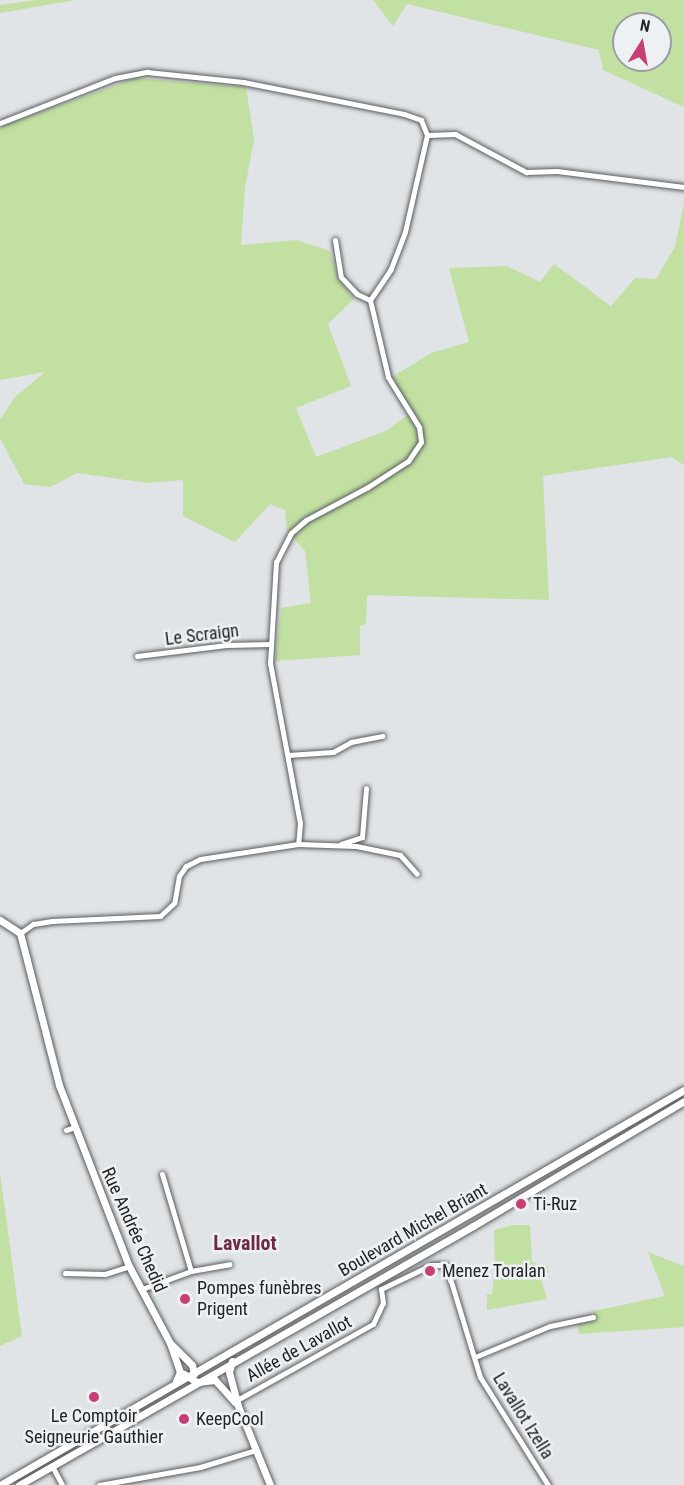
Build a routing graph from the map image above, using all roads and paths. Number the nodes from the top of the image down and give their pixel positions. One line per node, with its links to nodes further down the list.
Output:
1 (0, 123): 2 (street)
2 (427, 135): 3 (street); 5 (street)
3 (684, 188)
4 (335, 240): 5 (street)
5 (370, 300): 6 (street)
6 (271, 644): 7 (street, Le Scraign); 9 (street)
7 (137, 656)
8 (382, 736): 9 (street)
9 (288, 755): 11 (street)
10 (366, 788): 12 (street)
11 (298, 844): 12 (street); 15 (street)
12 (337, 846): 13 (street)
13 (417, 874)
14 (0, 920): 15 (main road)
15 (20, 933): 18 (main road, Rue Andrée Chedid)
16 (684, 1090): 23 (main road, Boulevard Michel Briant)
17 (684, 1101): 21 (main road, Boulevard Michel Briant)
18 (75, 1127): 19 (street); 24 (main road, Rue Andrée Chedid)
19 (66, 1130)
20 (162, 1174): 25 (street)
21 (414, 1260): 26 (street); 28 (main road, Boulevard Michel Briant)
22 (229, 1264): 25 (street)
23 (384, 1264): 28 (main road); 35 (main road, Boulevard Michel Briant)
24 (129, 1266): 27 (street); 29 (main road, Rue Andrée Chedid)
25 (190, 1271): 29 (street)
26 (419, 1272): 30 (street, Lavallot Izella); 33 (street, Lavallot Izella)
27 (65, 1273)
28 (374, 1282): 30 (street); 34 (main road, Boulevard Michel Briant)
29 (142, 1289): 32 (main road, Rue Andrée Chedid)
30 (381, 1289): 40 (street, Allée de Lavallot)
31 (593, 1317): 33 (street)
32 (170, 1343): 37 (main road, Rue Andrée Chedid); 37 (main road, Rue Andrée Chedid)
33 (475, 1357): 48 (street, Lavallot Izella)
34 (231, 1362): 36 (main road, Boulevard Michel Briant); 38 (main road)
35 (208, 1364): 36 (main road); 37 (main road)
36 (221, 1367): 38 (main road); 39 (main road, Boulevard Michel Briant)
37 (188, 1371): 39 (main road); 43 (main road)
38 (229, 1372): 40 (main road)
39 (197, 1382): 40 (main road); 42 (main road, Boulevard Michel Briant)
40 (238, 1403): 41 (main road)
41 (256, 1450): 46 (street); 47 (main road)
42 (52, 1466): 44 (main road, Boulevard Michel Briant); 45 (street)
43 (0, 1485)
44 (19, 1485)
45 (62, 1485)
46 (99, 1485)
47 (270, 1485)
48 (548, 1485)

